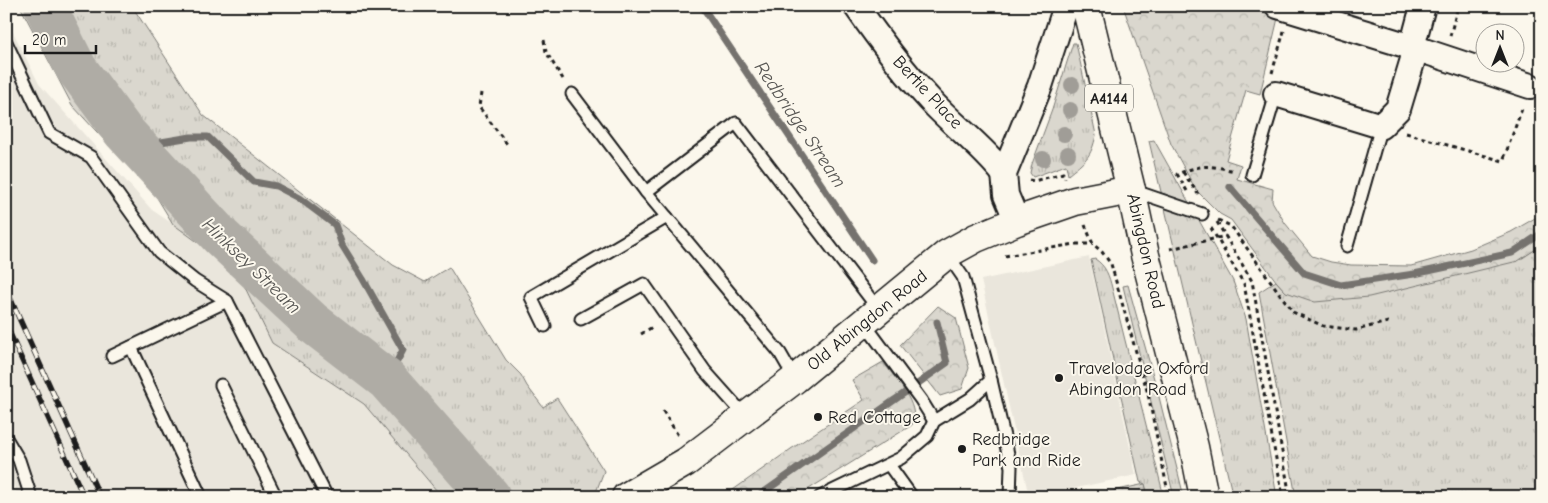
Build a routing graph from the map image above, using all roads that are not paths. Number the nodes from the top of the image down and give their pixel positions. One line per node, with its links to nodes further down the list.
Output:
1 (856, 6): 12 (street, Bertie Place)
2 (1066, 6): 12 (street)
3 (1086, 6): 14 (street, Abingdon Road / A4144)
4 (1423, 6): 7 (street)
5 (1284, 8): 7 (street)
6 (6, 42): 21 (lane)
7 (1412, 47): 8 (street); 11 (street)
8 (1536, 88)
9 (572, 94): 15 (lane)
10 (1276, 94): 11 (street); 13 (lane)
11 (1381, 126): 19 (lane)
12 (1004, 174): 18 (street)
13 (1252, 175)
14 (1131, 190): 16 (lane); 18 (street, Old Abingdon Road); 42 (street, Abingdon Road / A4144)
15 (646, 192): 17 (lane); 22 (lane)
16 (1202, 214)
17 (667, 217): 24 (lane); 27 (lane)
18 (1017, 221): 20 (street, Old Abingdon Road)
19 (1347, 246)
20 (947, 254): 22 (street, Old Abingdon Road); 28 (lane)
21 (228, 301): 25 (lane); 37 (lane)
22 (872, 316): 27 (street, Old Abingdon Road); 31 (lane)
23 (581, 319): 30 (lane)
24 (545, 326)
25 (131, 347): 26 (lane); 35 (lane)
26 (112, 356)
27 (795, 379): 30 (street, Old Abingdon Road)
28 (991, 380): 31 (lane); 41 (lane)
29 (221, 385): 36 (lane)
30 (746, 417): 38 (street, Old Abingdon Road)
31 (934, 421): 33 (lane)
32 (6, 438): 34 (lane)
33 (889, 465): 39 (lane); 40 (lane)
34 (30, 497)
35 (201, 497)
36 (276, 497)
37 (327, 497)
38 (626, 497)
39 (820, 497)
40 (912, 497)
41 (1010, 497)
42 (1204, 497)

